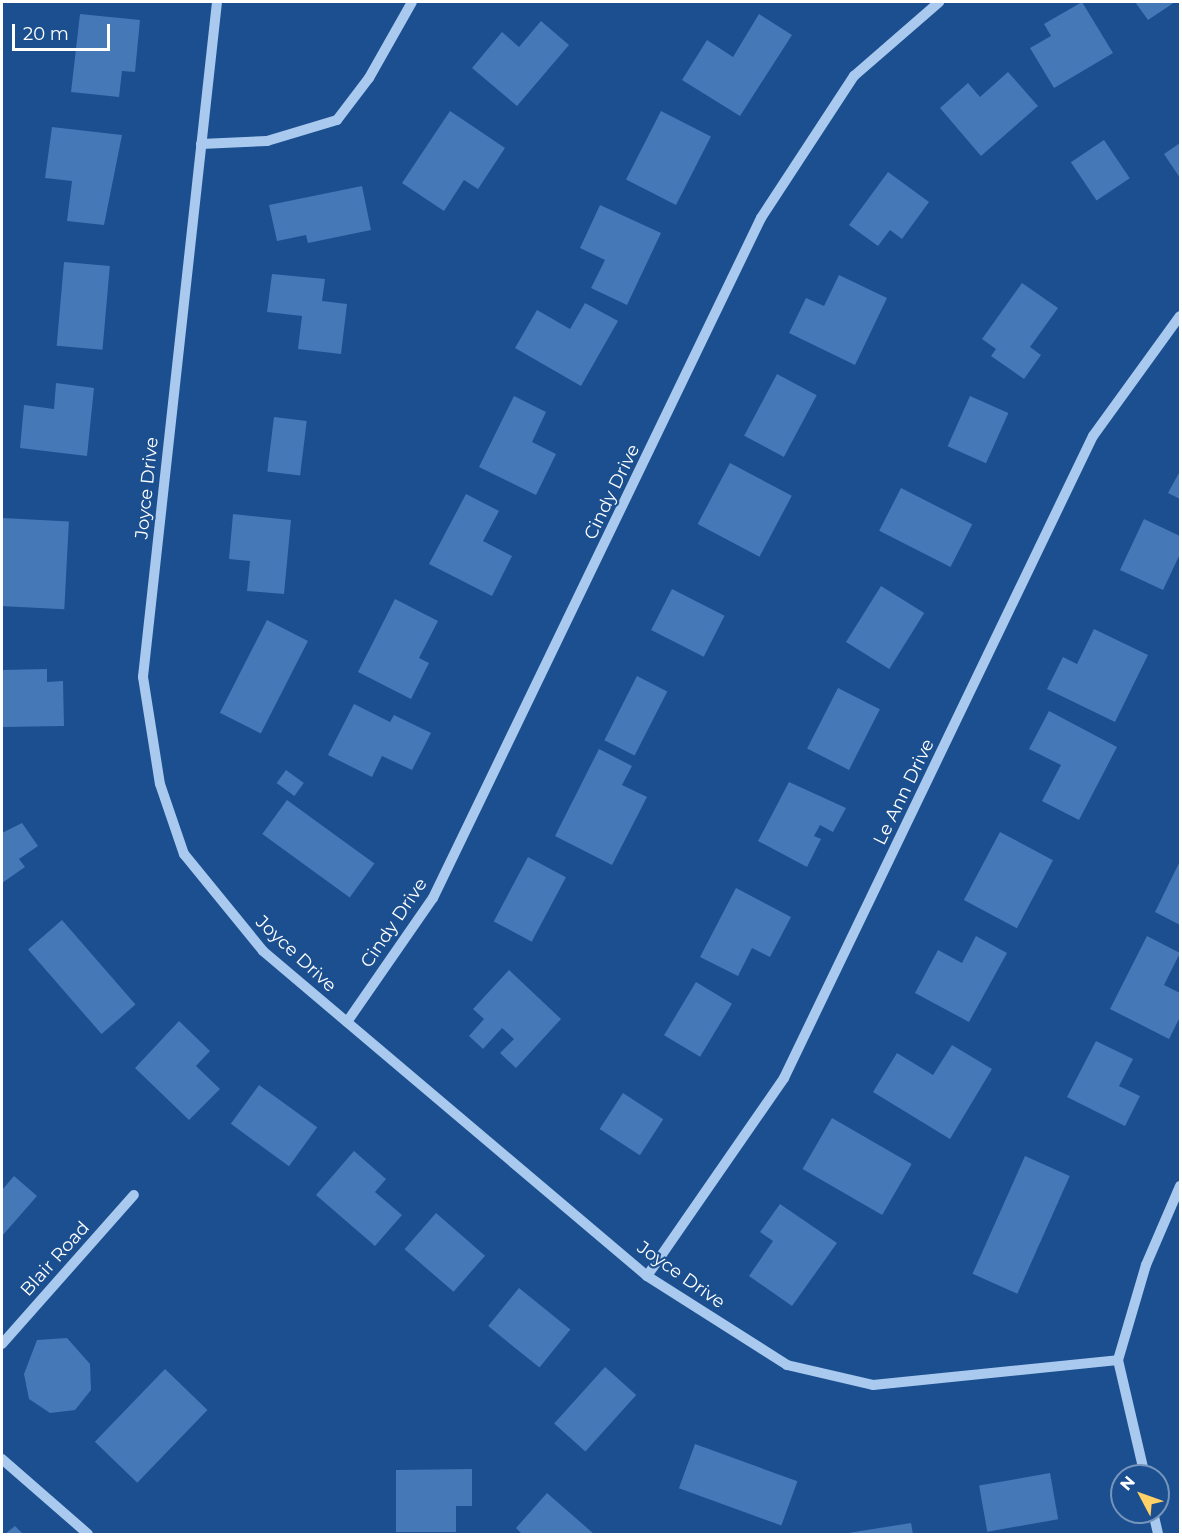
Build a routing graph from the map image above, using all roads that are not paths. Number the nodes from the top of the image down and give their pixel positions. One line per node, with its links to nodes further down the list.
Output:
1 (217, 2): 4 (street, Joyce Drive)
2 (412, 2): 4 (street)
3 (939, 2): 6 (street, Cindy Drive)
4 (201, 144): 6 (street, Joyce Drive)
5 (1180, 316): 9 (street, Le Ann Drive)
6 (347, 1022): 9 (street, Joyce Drive)
7 (1180, 1186): 11 (street)
8 (134, 1195): 10 (street, Blair Road)
9 (647, 1276): 11 (street, Joyce Drive)
10 (2, 1344)
11 (1118, 1360): 13 (street)
12 (2, 1459): 14 (street)
13 (1142, 1464)
14 (88, 1534)

